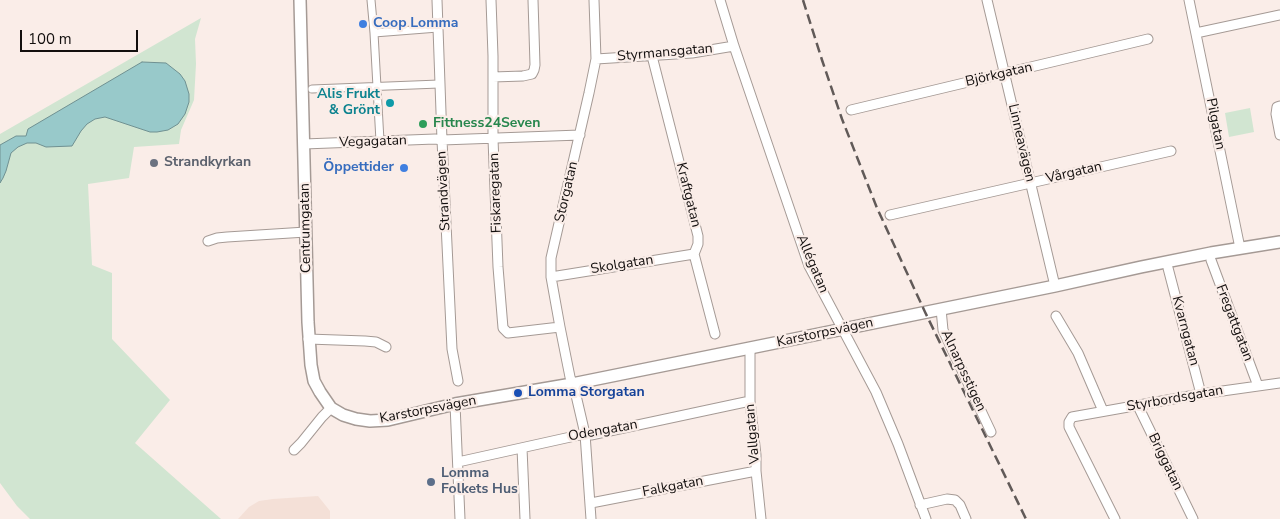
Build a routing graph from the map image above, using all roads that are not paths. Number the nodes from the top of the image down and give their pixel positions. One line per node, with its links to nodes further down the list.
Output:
1 (300, 0): 30 (street, Centrumgatan)
2 (371, 0): 12 (street)
3 (437, 0): 11 (street, Strandvägen)
4 (491, 0): 19 (street, Fiskaregatan)
5 (533, 0): 19 (street)
6 (594, 0): 17 (street, Storgatan)
7 (720, 0): 15 (street, Allégatan)
8 (987, 0): 18 (street, Linneavägen)
9 (1189, 0): 13 (street, Pilgatan)
10 (1280, 15): 13 (street)
11 (438, 28): 12 (street); 20 (street, Strandvägen)
12 (374, 33): 21 (street)
13 (1196, 33): 37 (street, Pilgatan)
14 (1148, 39): 18 (street, Björkgatan)
15 (734, 46): 16 (street, Styrmansgatan); 46 (street, Allégatan)
16 (652, 56): 17 (street, Styrmansgatan); 38 (street, Kraftgatan)
17 (596, 59): 26 (street, Storgatan)
18 (1004, 74): 24 (street, Björkgatan); 32 (street, Linneavägen)
19 (493, 77): 27 (street, Fiskaregatan)
20 (440, 84): 21 (street); 28 (street, Strandvägen)
21 (377, 86): 22 (street); 29 (street)
22 (312, 89)
23 (1280, 106): 25 (street)
24 (851, 110)
25 (1280, 135)
26 (580, 136): 27 (street, Vegagatan); 41 (street, Storgatan)
27 (494, 139): 28 (street, Vegagatan); 45 (street, Fiskaregatan)
28 (442, 140): 29 (street, Vegagatan); 51 (street, Strandvägen)
29 (380, 142): 30 (street, Vegagatan)
30 (304, 144): 34 (street, Centrumgatan)
31 (1171, 151): 32 (street, Vårgatan)
32 (1030, 183): 33 (street, Vårgatan); 42 (street, Linneavägen)
33 (890, 214)
34 (306, 232): 35 (street); 48 (street, Centrumgatan)
35 (208, 241)
36 (1280, 242): 37 (street, Karstorpsvägen)
37 (1240, 248): 42 (street, Karstorpsvägen)
38 (694, 254): 41 (street, Skolgatan); 47 (street, Kraftgatan)
39 (1210, 260): 54 (street, Fregattgatan)
40 (1168, 268): 55 (street, Kvarngatan)
41 (551, 277): 45 (street, Storgatan)
42 (1055, 286): 43 (street, Karstorpsvägen)
43 (941, 309): 46 (street, Karstorpsvägen); 61 (street, Alnarpsstigen)
44 (1056, 316): 60 (street)
45 (560, 327): 53 (street, Storgatan)
46 (843, 330): 50 (street, Karstorpsvägen); 68 (street, Allégatan)
47 (715, 334)
48 (308, 339): 49 (street); 59 (street, Centrumgatan)
49 (386, 346)
50 (750, 348): 53 (street, Karstorpsvägen); 56 (street, Vallgatan)
51 (458, 380)
52 (1280, 383): 54 (street, Styrbordsgatan)
53 (572, 384): 57 (street, Karstorpsvägen); 62 (street, Storgatan)
54 (1258, 386): 55 (street, Styrbordsgatan)
55 (1201, 394): 58 (street, Styrbordsgatan)
56 (750, 402): 62 (street, Odengatan); 66 (street, Vallgatan)
57 (455, 404): 59 (street, Karstorpsvägen); 65 (street)
58 (1138, 406): 60 (street, Styrbordsgatan); 76 (street, Briggatan)
59 (331, 408): 64 (street)
60 (1103, 411): 75 (street, Styrbordsgatan)
61 (992, 432)
62 (585, 434): 63 (street, Odengatan); 67 (street, Storgatan)
63 (522, 448): 65 (street, Odengatan); 70 (street)
64 (294, 450)
65 (458, 462): 69 (street)
66 (756, 471): 67 (street, Falkgatan); 72 (street, Vallgatan)
67 (591, 504): 71 (street, Storgatan)
68 (920, 505): 73 (street, Allégatan); 74 (street)
69 (460, 519)
70 (525, 519)
71 (591, 519)
72 (761, 519)
73 (926, 519)
74 (966, 519)
75 (1115, 519)
76 (1193, 519)

